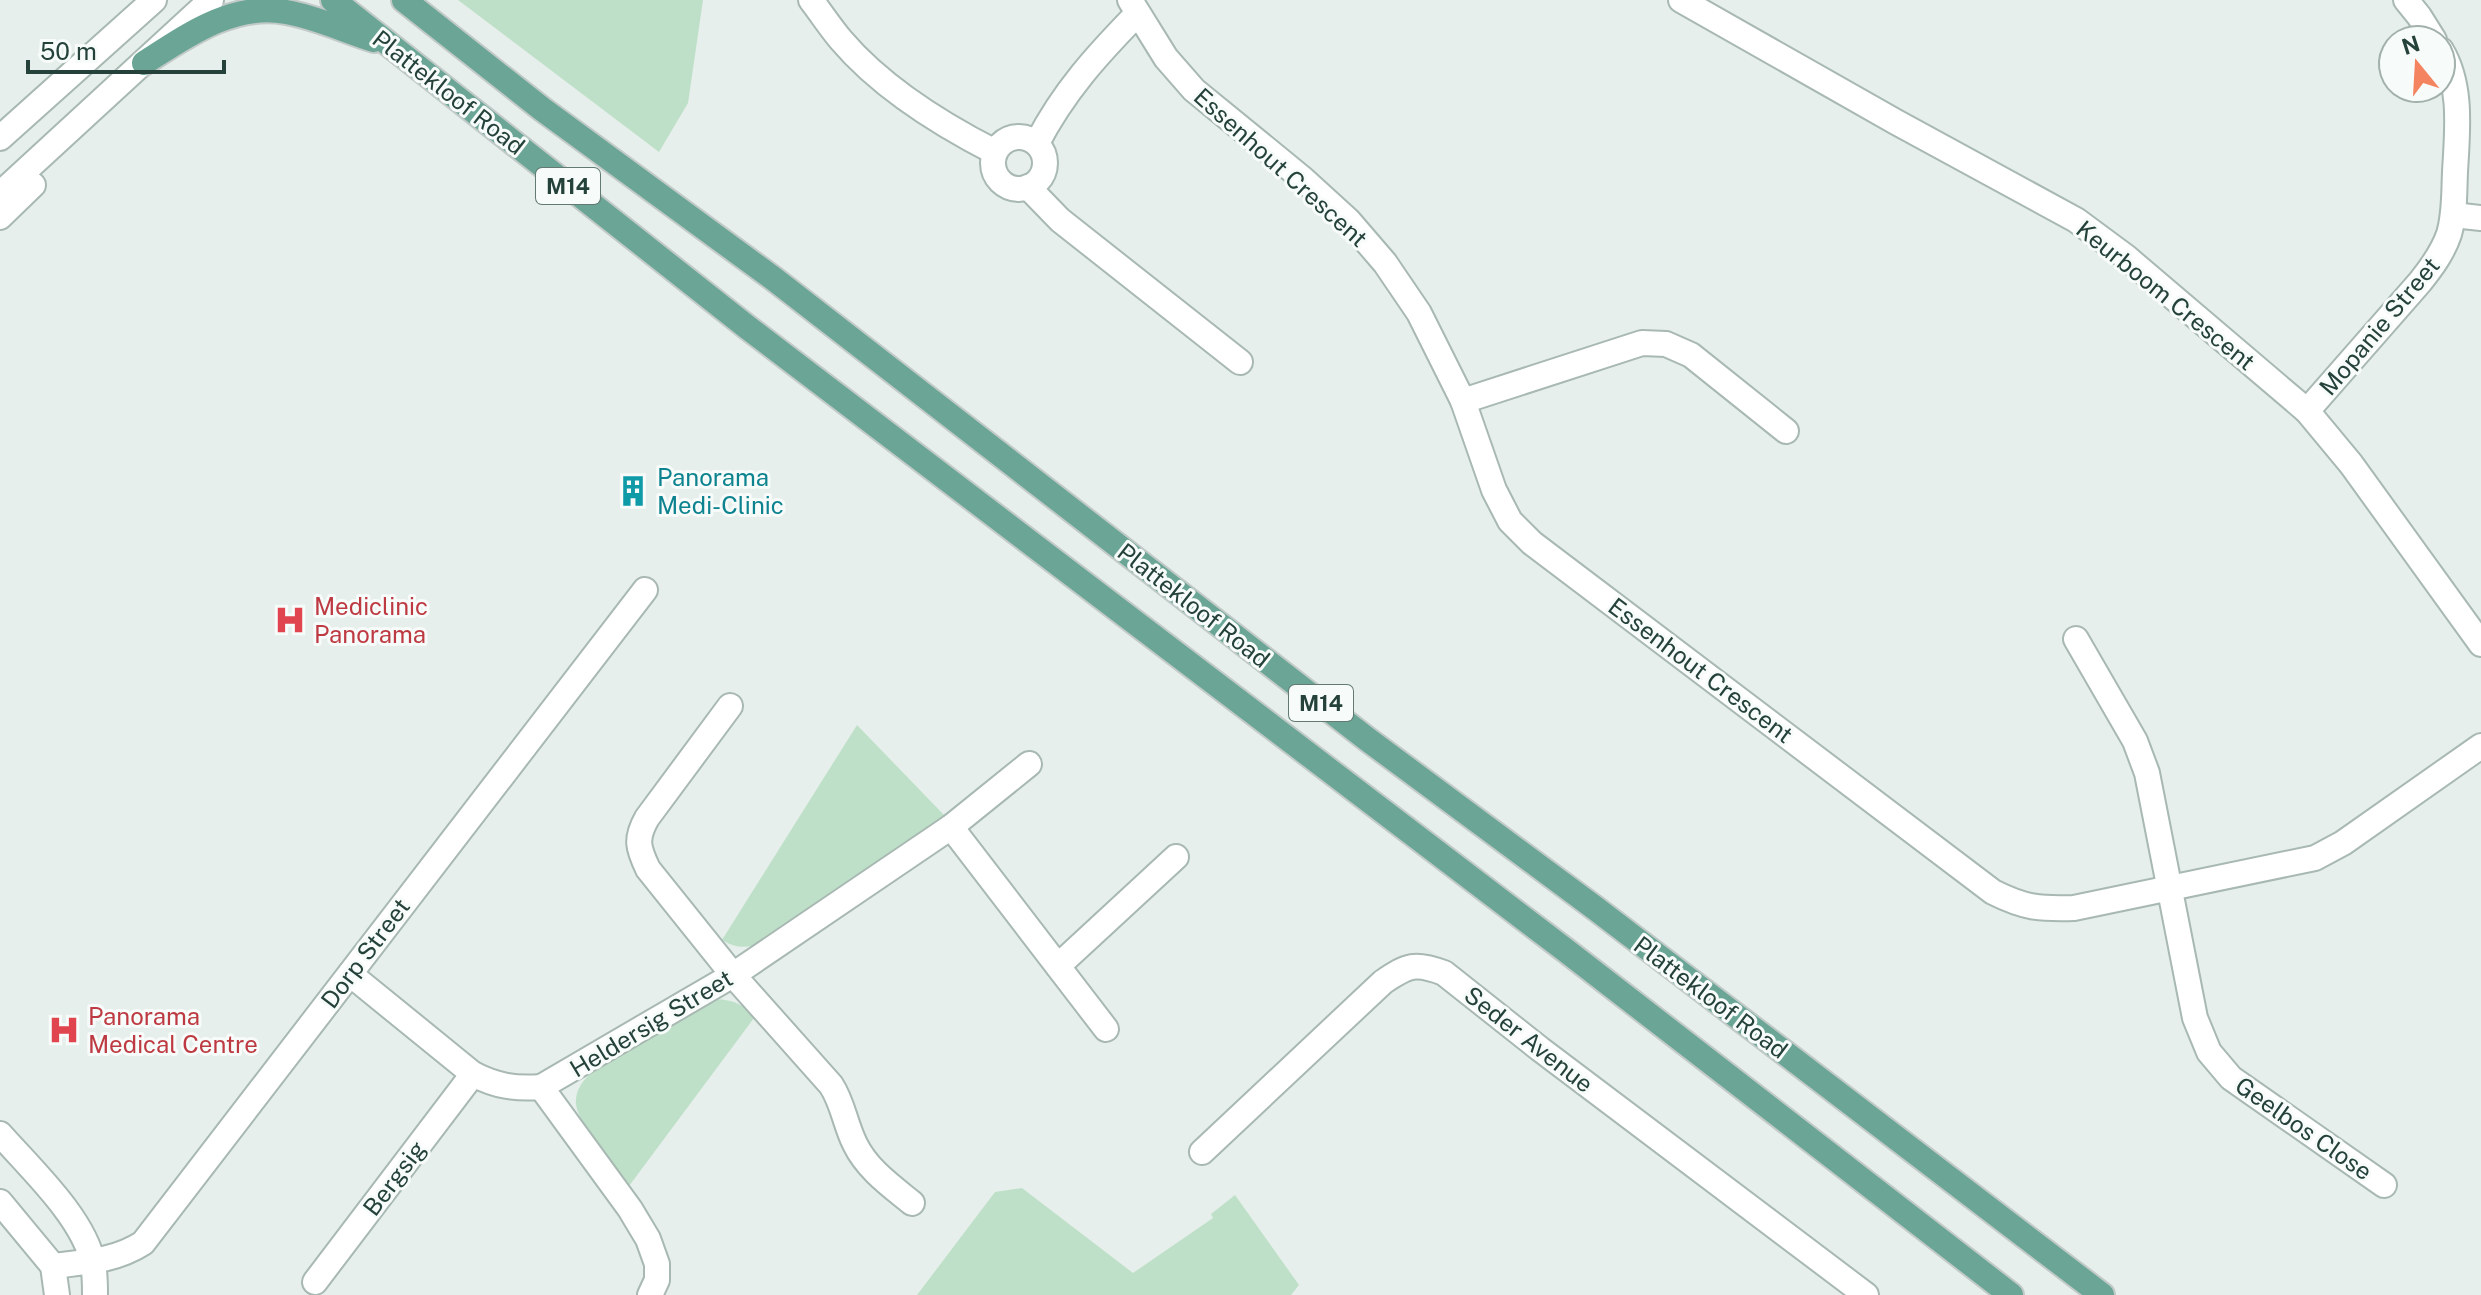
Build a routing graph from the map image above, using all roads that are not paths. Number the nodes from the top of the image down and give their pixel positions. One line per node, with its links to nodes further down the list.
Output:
1 (154, 0): 14 (street)
2 (211, 0): 11 (street)
3 (333, 0): 10 (main road, Plattekloof Road / M14)
4 (404, 0): 54 (main road, Plattekloof Road / M14)
5 (811, 0): 16 (street)
6 (1681, 0): 24 (street, Keurboom Crescent)
7 (2406, 0): 9 (street)
8 (1134, 7): 15 (street); 23 (street, Essenhout Crescent)
9 (2423, 24)
10 (388, 44): 11 (main road); 53 (main road, Plattekloof Road / M14)
11 (144, 63): 13 (street)
12 (2456, 104): 19 (street, Mopanie Street)
13 (67, 134): 18 (street); 20 (street)
14 (0, 138)
15 (1037, 143): 16 (street); 17 (street)
16 (995, 152): 17 (street)
17 (1028, 187): 22 (street)
18 (0, 194)
19 (2453, 215): 21 (street); 24 (street, Mopanie Street)
20 (0, 217)
21 (2481, 218)
22 (1240, 362)
23 (1463, 401): 25 (street); 34 (street, Essenhout Crescent)
24 (2307, 411): 28 (street, Keurboom Crescent)
25 (1786, 431)
26 (645, 590): 36 (street, Dorp Street)
27 (2076, 639): 34 (street, Geelbos Close)
28 (2481, 644)
29 (730, 706): 37 (street)
30 (2481, 746): 34 (street, Essenhout Crescent)
31 (1029, 764): 32 (street, Heldersig Street)
32 (951, 827): 35 (street); 37 (street, Heldersig Street)
33 (1176, 857): 35 (street)
34 (2170, 889): 43 (street, Geelbos Close)
35 (1058, 966): 38 (street)
36 (350, 974): 39 (street, Heldersig Street); 46 (street, Dorp Street)
37 (733, 975): 40 (street, Heldersig Street); 45 (street)
38 (1106, 1029)
39 (473, 1074): 40 (street, Heldersig Street); 48 (street, Bergsig)
40 (541, 1087): 51 (street)
41 (0, 1134): 46 (street)
42 (1202, 1152): 52 (street, Seder Avenue)
43 (2384, 1185)
44 (0, 1202): 47 (street)
45 (912, 1203)
46 (93, 1262): 47 (street, Dorp Street); 50 (street)
47 (53, 1266): 49 (street)
48 (315, 1282)
49 (57, 1295)
50 (95, 1295)
51 (650, 1295)
52 (1866, 1295)
53 (2011, 1295)
54 (2102, 1295)

